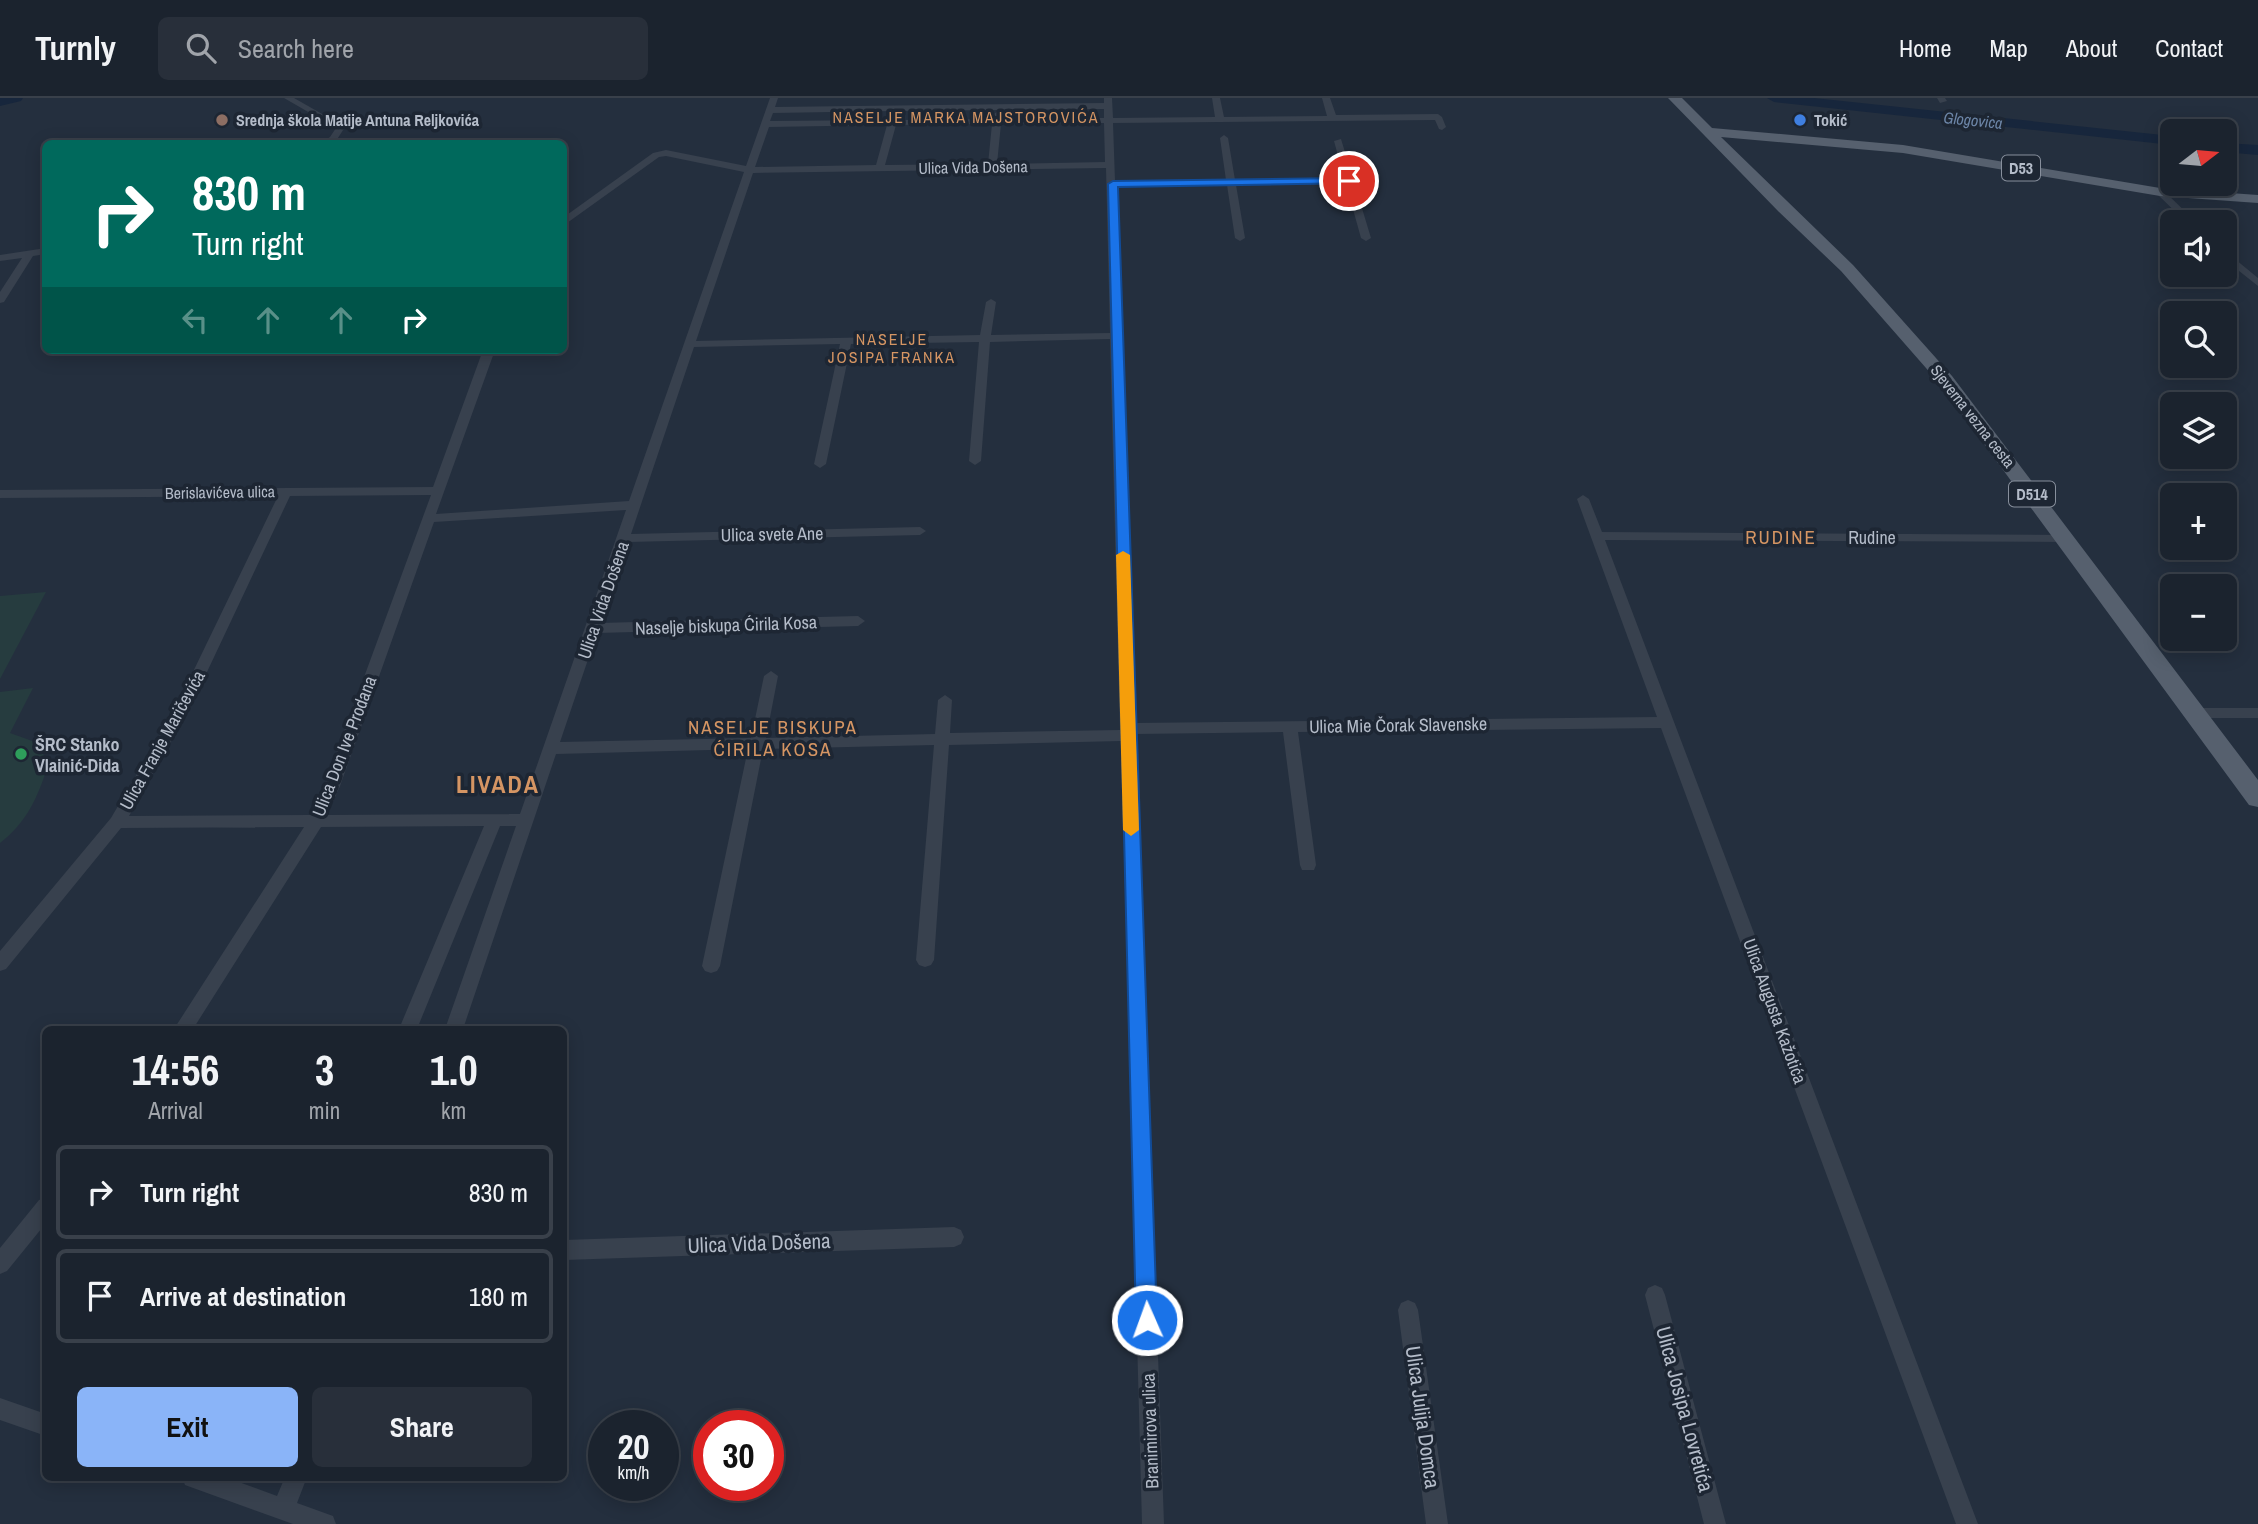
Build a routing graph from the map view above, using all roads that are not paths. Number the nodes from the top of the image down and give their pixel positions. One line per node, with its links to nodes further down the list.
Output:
1 (288, 98): 20 (street)
2 (897, 98): 8 (street)
3 (1216, 98): 11 (street)
4 (1326, 98): 10 (street)
5 (1675, 98): 16 (main road, Sjeverna vezna cesta)
6 (999, 103): 8 (street); 9 (street); 12 (street)
7 (772, 104): 8 (street); 14 (street, Ulica Vida Došena)
8 (896, 108): 13 (street)
9 (1108, 108): 11 (street); 12 (street); 23 (street, Branimirova ulica)
10 (1332, 118): 11 (street); 15 (street)
11 (1220, 119)
12 (997, 122): 13 (street); 24 (street)
13 (894, 123): 14 (street); 25 (street)
14 (765, 124): 26 (street, Ulica Vida Došena)
15 (1442, 127)
16 (1710, 134): 18 (main road, D53); 19 (main road, D53); 22 (main road, Sjeverna vezna cesta / D514)
17 (1224, 138): 28 (street)
18 (1750, 139): 19 (main road, D53); 22 (main road)
19 (1783, 139): 30 (main road, D53)
20 (331, 140)
21 (1338, 141): 27 (street)
22 (1735, 159): 61 (main road, Sjeverna vezna cesta / D514)
23 (1111, 165): 24 (street, Ulica Vida Došena); 29 (street, Branimirova ulica)
24 (992, 167): 25 (street, Ulica Vida Došena)
25 (880, 168): 26 (street, Ulica Vida Došena)
26 (750, 170): 35 (street); 48 (street, Ulica Vida Došena)
27 (1349, 181): 28 (street); 36 (street)
28 (1230, 182): 29 (street); 37 (street)
29 (1113, 184): 45 (street, Branimirova ulica)
30 (2160, 192)
31 (2164, 196): 34 (street)
32 (2209, 196): 33 (main road, D53)
33 (2258, 200)
34 (2179, 210)
35 (567, 219)
36 (1366, 237)
37 (1240, 238)
38 (42, 252): 39 (street)
39 (29, 254): 40 (street); 43 (street)
40 (0, 258)
41 (2237, 264): 42 (street)
42 (2258, 283)
43 (0, 300)
44 (991, 302): 46 (street)
45 (1117, 336): 46 (street); 70 (street, Branimirova ulica)
46 (985, 338): 47 (street); 50 (street)
47 (846, 341): 48 (street); 51 (street)
48 (689, 344): 56 (street, Ulica Vida Došena)
49 (488, 354): 52 (street, Ulica Don Ive Prodana)
50 (975, 461)
51 (820, 464)
52 (440, 491): 53 (street, Berislavićeva ulica); 57 (street, Ulica Don Ive Prodana)
53 (286, 492): 54 (street, Berislavićeva ulica); 77 (street, Ulica Franje Maričevića)
54 (0, 494)
55 (1583, 499): 59 (street, Ulica Augusta Kažotića)
56 (635, 505): 57 (street); 60 (street, Ulica Vida Došena)
57 (429, 518): 78 (street, Ulica Don Ive Prodana)
58 (920, 531): 60 (street, Ulica svete Ane)
59 (1597, 536): 61 (street, Rudine); 68 (street, Ulica Augusta Kažotića)
60 (624, 538): 63 (street, Ulica Vida Došena)
61 (2064, 538): 66 (main road, Sjeverna vezna cesta / D514)
62 (858, 621): 63 (street, Naselje biskupa Ćirila Kosa)
63 (593, 628): 73 (street, Ulica Vida Došena)
64 (771, 676): 72 (street)
65 (945, 700): 71 (street)
66 (2194, 713): 67 (street); 74 (main road, Sjeverna vezna cesta / D514)
67 (2258, 713)
68 (1667, 722): 69 (street, Ulica Mie Čorak Slavenske); 101 (street, Ulica Augusta Kažotića)
69 (1290, 727): 70 (street, Ulica Mie Čorak Slavenske); 79 (street)
70 (1128, 732): 71 (street); 98 (street, Branimirova ulica)
71 (943, 740): 72 (street); 80 (street)
72 (757, 744): 73 (street); 82 (street)
73 (551, 748): 76 (street, Ulica Vida Došena)
74 (2258, 799)
75 (495, 820): 76 (street); 78 (street); 84 (street)
76 (526, 820): 85 (street, Ulica Vida Došena)
77 (117, 822): 78 (street); 81 (street, Ulica Franje Maričevića)
78 (316, 822): 83 (street, Ulica Don Ive Prodana)
79 (1308, 864)
80 (925, 960)
81 (0, 964)
82 (711, 966)
83 (185, 1026)
84 (409, 1026)
85 (455, 1026)
86 (42, 1211): 89 (street)
87 (954, 1237): 88 (street, Ulica Vida Došena)
88 (567, 1250)
89 (0, 1264)
90 (1656, 1295): 100 (street, Ulica Josipa Lovretića)
91 (1408, 1310): 99 (street, Ulica Julija Domca)
92 (0, 1409): 93 (street)
93 (42, 1424)
94 (204, 1481): 96 (street)
95 (294, 1481): 96 (street)
96 (284, 1509): 97 (street)
97 (324, 1524)
98 (1153, 1524)
99 (1437, 1524)
100 (1715, 1524)
101 (1967, 1524)

